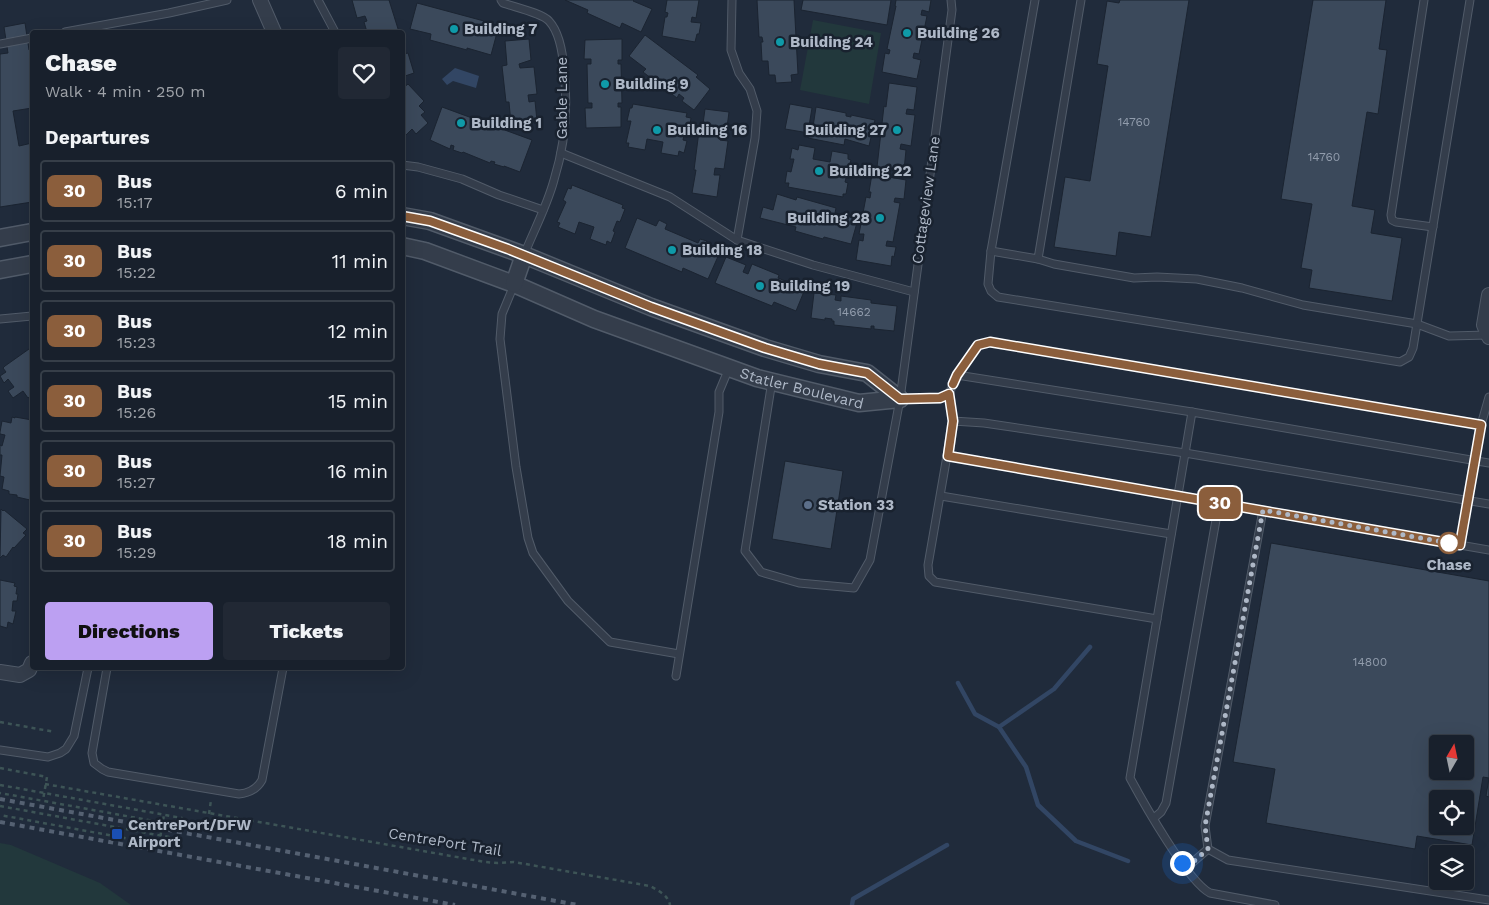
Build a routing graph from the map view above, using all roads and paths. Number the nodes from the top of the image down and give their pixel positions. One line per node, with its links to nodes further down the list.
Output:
1 (227, 0): 11 (lane)
2 (260, 0): 13 (street)
3 (318, 0): 14 (lane)
4 (501, 0): 17 (lane, Gable Lane)
5 (732, 0): 24 (lane)
6 (951, 0): 32 (lane, Cottageview Lane)
7 (1035, 0): 26 (lane)
8 (1081, 0): 28 (lane)
9 (1424, 0): 21 (lane)
10 (1470, 0): 21 (lane)
11 (205, 2): 12 (lane)
12 (76, 30)
13 (273, 30)
14 (334, 30)
15 (30, 38): 16 (lane)
16 (0, 44)
17 (561, 152): 19 (lane, Gable Lane); 24 (lane)
18 (405, 165): 19 (lane)
19 (543, 210): 27 (lane, Gable Lane)
20 (405, 217): 27 (street, Statler Boulevard)
21 (1433, 228): 36 (lane)
22 (30, 232): 23 (street)
23 (0, 238)
24 (737, 240): 32 (lane)
25 (405, 247): 31 (street, Statler Boulevard)
26 (991, 251): 28 (lane); 36 (lane)
27 (524, 255): 31 (street); 43 (street, Statler Boulevard)
28 (1038, 259): 36 (lane)
29 (30, 264): 30 (street)
30 (0, 270)
31 (514, 284): 38 (street, Statler Boulevard); 61 (lane)
32 (914, 292): 43 (lane, Cottageview Lane)
33 (1489, 295): 37 (street)
34 (30, 316): 35 (lane)
35 (0, 319)
36 (1417, 324): 37 (lane)
37 (1489, 336)
38 (729, 368): 40 (street, Statler Boulevard); 61 (lane)
39 (957, 375): 41 (lane); 44 (lane); 46 (lane)
40 (772, 381): 43 (street, Statler Boulevard); 43 (lane, Cottageview Lane)
41 (949, 394): 43 (lane); 45 (lane)
42 (1489, 397): 46 (lane)
43 (900, 399)
44 (1192, 412): 47 (lane); 49 (lane)
45 (953, 421): 47 (lane); 48 (lane)
46 (1481, 425): 49 (lane)
47 (1185, 453): 52 (lane); 53 (lane)
48 (948, 456): 51 (lane); 52 (lane)
49 (1474, 460): 50 (lane); 53 (lane)
50 (1489, 463)
51 (941, 496): 57 (lane); 60 (lane)
52 (1178, 496): 54 (lane); 57 (lane)
53 (1468, 500): 55 (lane); 58 (lane)
54 (1219, 503): 56 (lane); 80 (lane)
55 (1489, 504)
56 (1263, 510): 58 (lane); 84 (lane)
57 (1171, 534): 60 (lane)
58 (1460, 545): 59 (lane)
59 (1489, 550)
60 (1158, 619): 80 (lane)
61 (680, 654): 67 (lane)
62 (30, 668): 66 (street)
63 (88, 670): 70 (lane)
64 (108, 670): 65 (lane)
65 (283, 670)
66 (0, 672)
67 (676, 676)
68 (0, 722): 69 (path)
69 (55, 732)
70 (0, 750)
71 (0, 768): 72 (path)
72 (45, 784): 75 (path); 87 (path, CentrePort Trail)
73 (0, 785): 75 (path)
74 (0, 793): 76 (path)
75 (44, 793): 76 (path); 79 (path)
76 (42, 800): 81 (path)
77 (0, 806): 82 (path)
78 (0, 815): 83 (path)
79 (164, 815): 81 (path); 81 (path)
80 (1154, 818): 85 (lane)
81 (163, 822): 82 (path)
82 (160, 835): 83 (path); 83 (path)
83 (159, 844)
84 (1208, 849): 85 (lane); 86 (lane)
85 (1186, 868): 88 (lane)
86 (1489, 900)
87 (670, 905)
88 (1275, 905)

